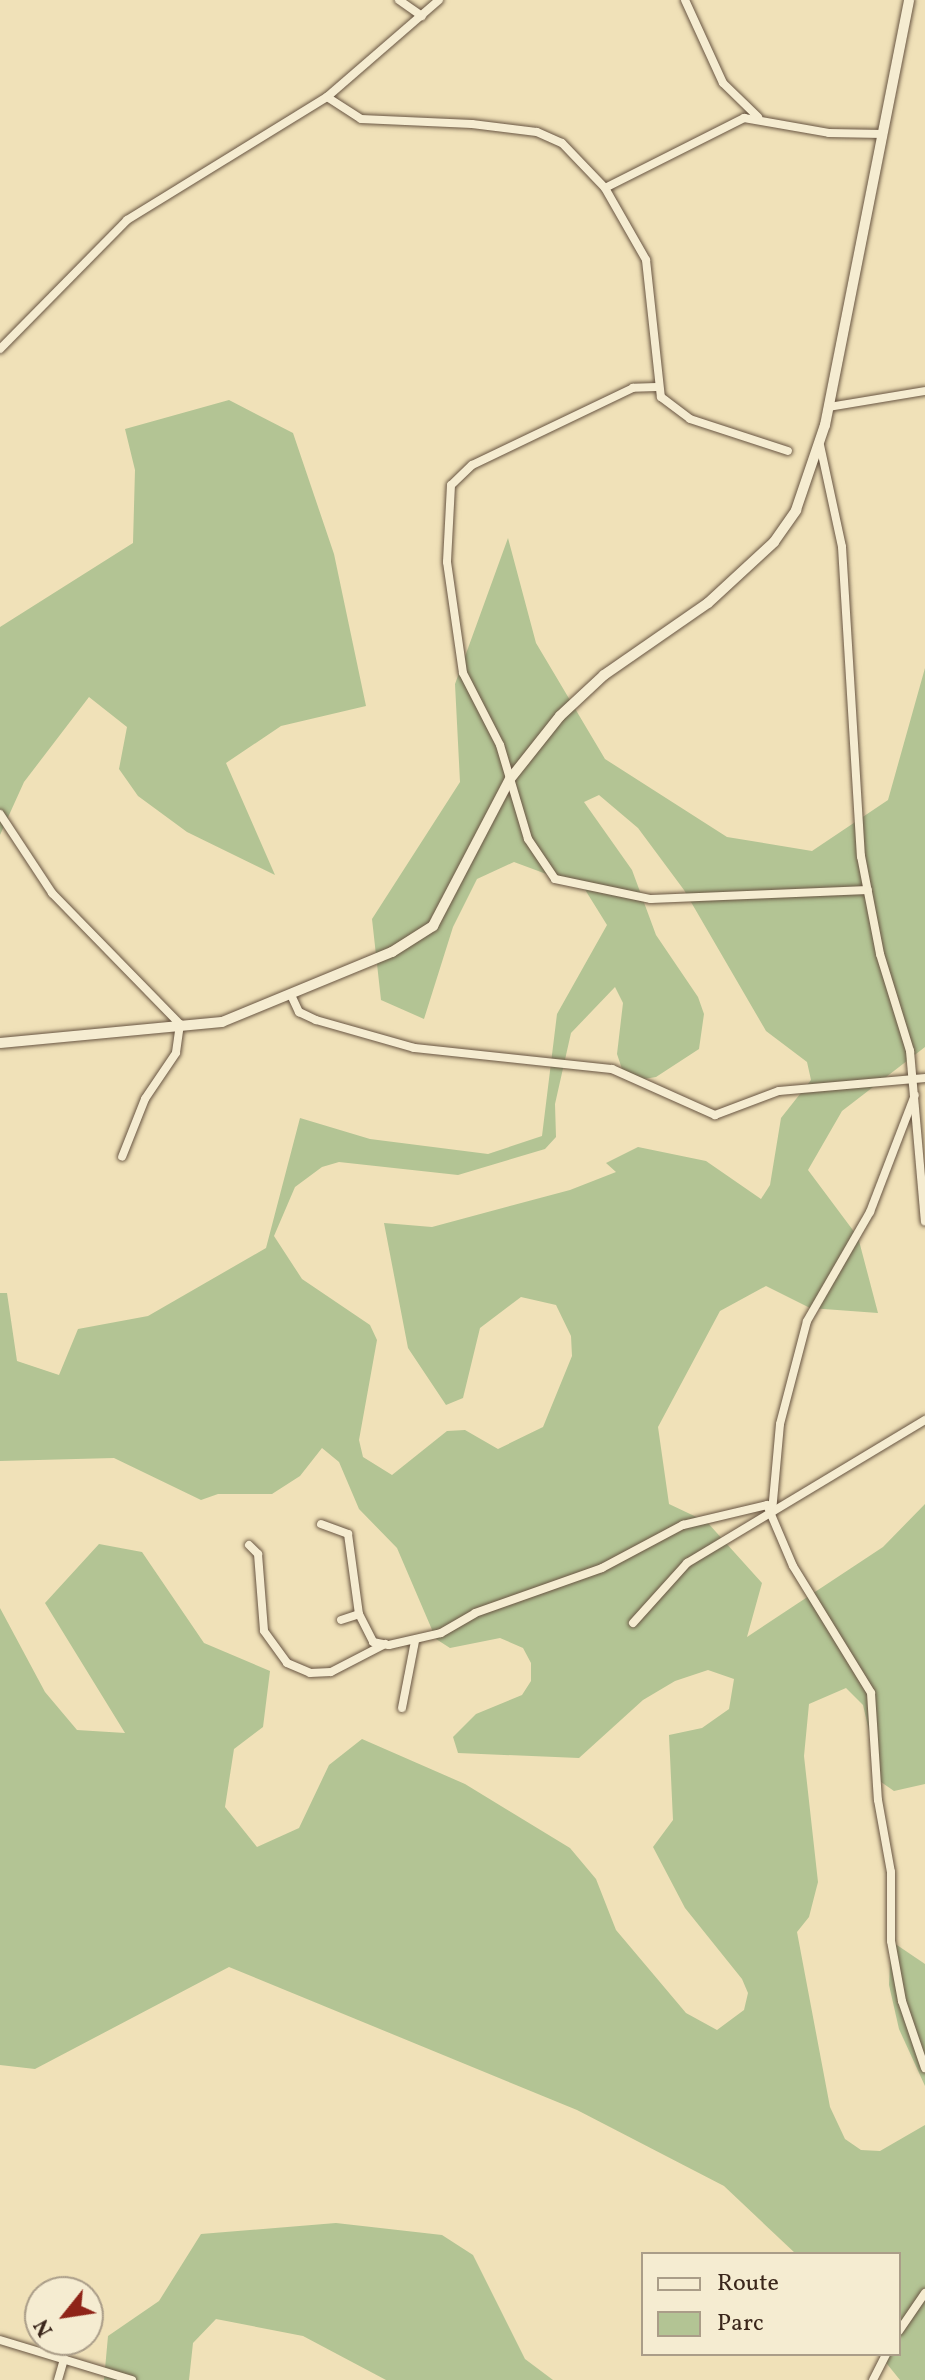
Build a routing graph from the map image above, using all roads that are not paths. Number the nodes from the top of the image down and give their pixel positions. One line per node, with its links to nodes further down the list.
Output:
1 (399, 0): 5 (street)
2 (439, 0): 5 (street)
3 (685, 0): 7 (street)
4 (909, 0): 8 (street)
5 (422, 16): 6 (street)
6 (327, 97): 9 (street); 10 (street)
7 (759, 117): 8 (street); 9 (street)
8 (883, 134): 13 (street)
9 (605, 188): 11 (street)
10 (0, 349)
11 (657, 387): 15 (street); 16 (street)
12 (925, 391): 13 (street)
13 (829, 407): 14 (street)
14 (820, 445): 16 (street); 18 (street)
15 (788, 451)
16 (510, 779): 18 (street); 19 (street)
17 (0, 814): 20 (street)
18 (868, 890): 23 (street)
19 (291, 995): 20 (street); 23 (street)
20 (180, 1024): 21 (street); 25 (street)
21 (0, 1043)
22 (925, 1078): 23 (street)
23 (914, 1080): 24 (street)
24 (916, 1093): 26 (street); 28 (street)
25 (122, 1157)
26 (925, 1221)
27 (925, 1420): 28 (street)
28 (771, 1513): 33 (street); 34 (street); 37 (street)
29 (321, 1524): 31 (street)
30 (249, 1545): 35 (street)
31 (359, 1614): 32 (street); 35 (street)
32 (341, 1620)
33 (633, 1623)
34 (415, 1641): 35 (street); 36 (street)
35 (389, 1643)
36 (402, 1708)
37 (925, 2068)
38 (925, 2293): 39 (street)
39 (901, 2328)
40 (0, 2340): 42 (street)
41 (885, 2356): 45 (street)
42 (64, 2359): 43 (street); 44 (street)
43 (58, 2380)
44 (132, 2380)
45 (873, 2380)

